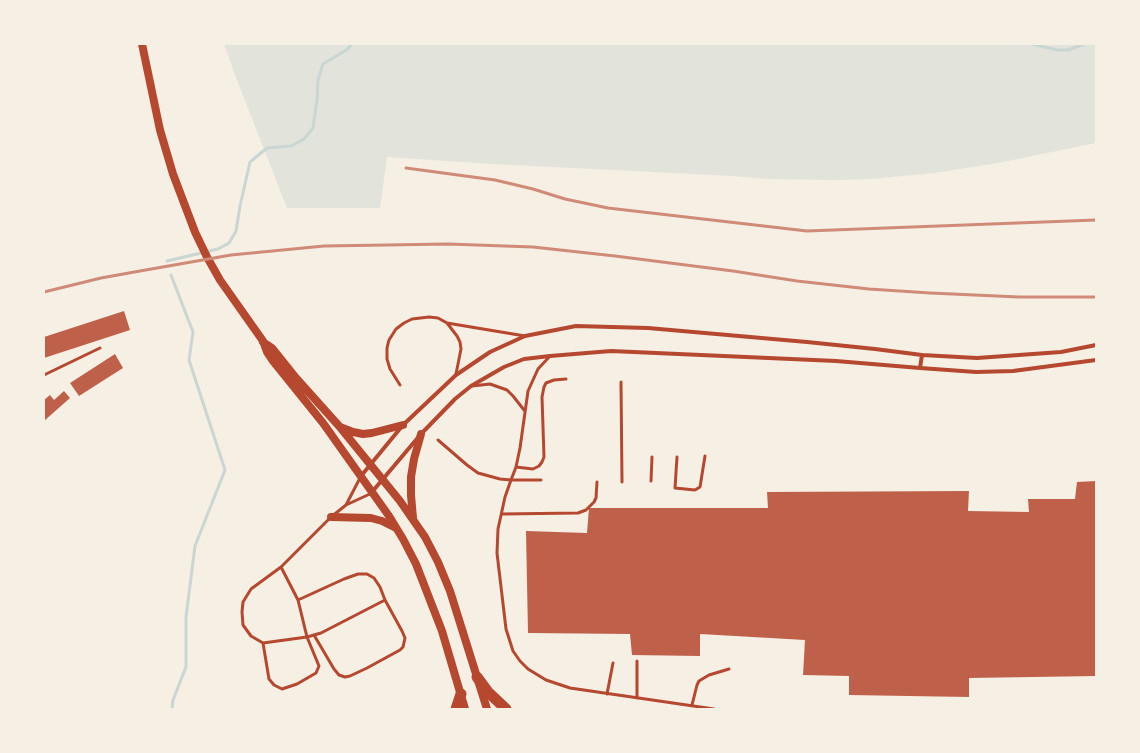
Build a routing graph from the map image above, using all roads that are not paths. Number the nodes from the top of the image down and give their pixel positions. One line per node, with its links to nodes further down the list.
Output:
1 (142, 44): 4 (main road)
2 (447, 323): 3 (lane); 11 (lane); 15 (lane)
3 (525, 336): 7 (street); 11 (street)
4 (263, 341): 19 (main road); 27 (main road)
5 (1096, 345): 7 (street)
6 (100, 348): 12 (lane)
7 (922, 355): 10 (street)
8 (550, 356): 10 (street); 16 (street); 17 (lane)
9 (1096, 360): 10 (street)
10 (920, 368)
11 (456, 374): 18 (street)
12 (44, 375)
13 (566, 380): 26 (lane)
14 (621, 382): 33 (lane)
15 (400, 385)
16 (472, 386): 17 (lane); 20 (street)
17 (524, 410): 26 (lane)
18 (403, 425): 19 (main road); 25 (street)
19 (339, 426): 25 (main road)
20 (421, 434): 28 (street); 38 (main road)
21 (438, 440): 29 (lane)
22 (705, 456): 24 (lane)
23 (652, 457): 31 (lane)
24 (677, 457)
25 (370, 464): 27 (street); 28 (main road)
26 (516, 467): 29 (lane)
27 (361, 476): 34 (main road); 35 (lane)
28 (383, 480): 34 (street); 38 (main road)
29 (511, 480): 30 (lane); 36 (lane)
30 (541, 480)
31 (651, 481)
32 (596, 482): 36 (lane)
33 (622, 482)
34 (372, 492): 35 (lane); 39 (main road)
35 (346, 505): 37 (lane)
36 (502, 514): 51 (lane)
37 (332, 517): 39 (main road); 40 (lane)
38 (413, 520): 49 (main road)
39 (397, 528): 50 (main road)
40 (282, 567): 41 (lane); 45 (lane)
41 (298, 600): 42 (lane); 44 (lane)
42 (384, 600): 43 (lane); 43 (lane)
43 (314, 635): 44 (lane)
44 (307, 637): 45 (lane); 45 (lane)
45 (263, 643)
46 (637, 661): 52 (lane)
47 (613, 663): 51 (lane)
48 (729, 669): 53 (lane)
49 (477, 677): 56 (main road); 57 (highway)
50 (460, 694): 54 (highway); 55 (main road)
51 (607, 694): 52 (lane)
52 (637, 698): 53 (lane)
53 (692, 705): 58 (lane)
54 (456, 709)
55 (465, 709)
56 (487, 709)
57 (506, 709)
58 (714, 709)

